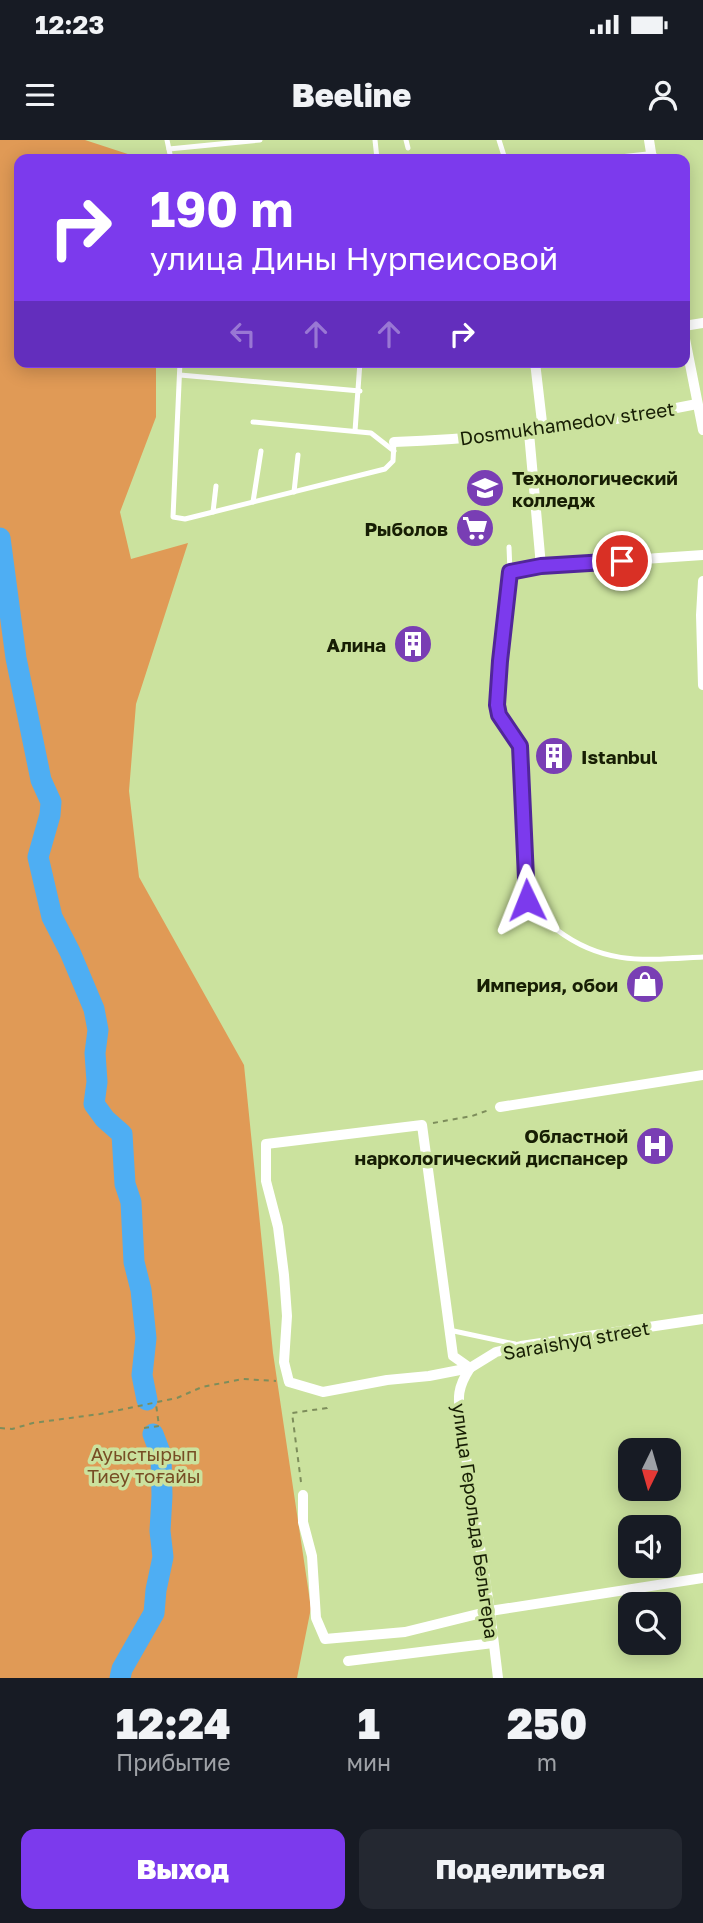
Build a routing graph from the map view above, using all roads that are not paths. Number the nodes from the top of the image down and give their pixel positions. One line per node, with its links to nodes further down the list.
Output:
1 (167, 140): 5 (lane)
2 (260, 140): 5 (lane)
3 (406, 140): 4 (lane)
4 (408, 148)
5 (169, 149): 6 (lane)
6 (170, 154)
7 (690, 364): 13 (street)
8 (180, 368): 11 (lane)
9 (360, 368): 12 (lane)
10 (536, 368): 16 (street)
11 (180, 375): 12 (lane); 25 (lane)
12 (359, 391): 15 (lane)
13 (698, 404): 16 (street, Dosmukhamedov street); 17 (street)
14 (253, 422): 15 (lane)
15 (355, 430): 19 (lane)
16 (543, 430): 18 (street, Dosmukhamedov street)
17 (703, 430)
18 (529, 433): 19 (street, Dosmukhamedov street); 28 (street)
19 (394, 447): 23 (lane)
20 (261, 451): 24 (lane)
21 (298, 455): 23 (lane)
22 (216, 486): 25 (lane)
23 (294, 492): 24 (lane)
24 (253, 502): 25 (lane)
25 (213, 512)
26 (509, 547): 29 (lane)
27 (703, 555): 28 (street)
28 (541, 566): 29 (lane)
29 (510, 572): 32 (lane)
30 (703, 581): 31 (street)
31 (703, 685)
32 (703, 957)
33 (703, 1075): 34 (street)
34 (500, 1107)
35 (703, 1319): 37 (street, Saraishyq street)
36 (449, 1330): 37 (lane); 38 (street); 38 (street, Saraishyq street)
37 (521, 1346): 38 (street, Saraishyq street)
38 (470, 1368): 41 (street, улица Герольда Бельгера)
39 (303, 1495): 41 (street)
40 (703, 1577): 41 (street)
41 (490, 1611): 42 (street, улица Герольда Бельгера)
42 (493, 1643): 43 (street); 44 (street, улица Герольда Бельгера)
43 (348, 1661)
44 (498, 1678)

